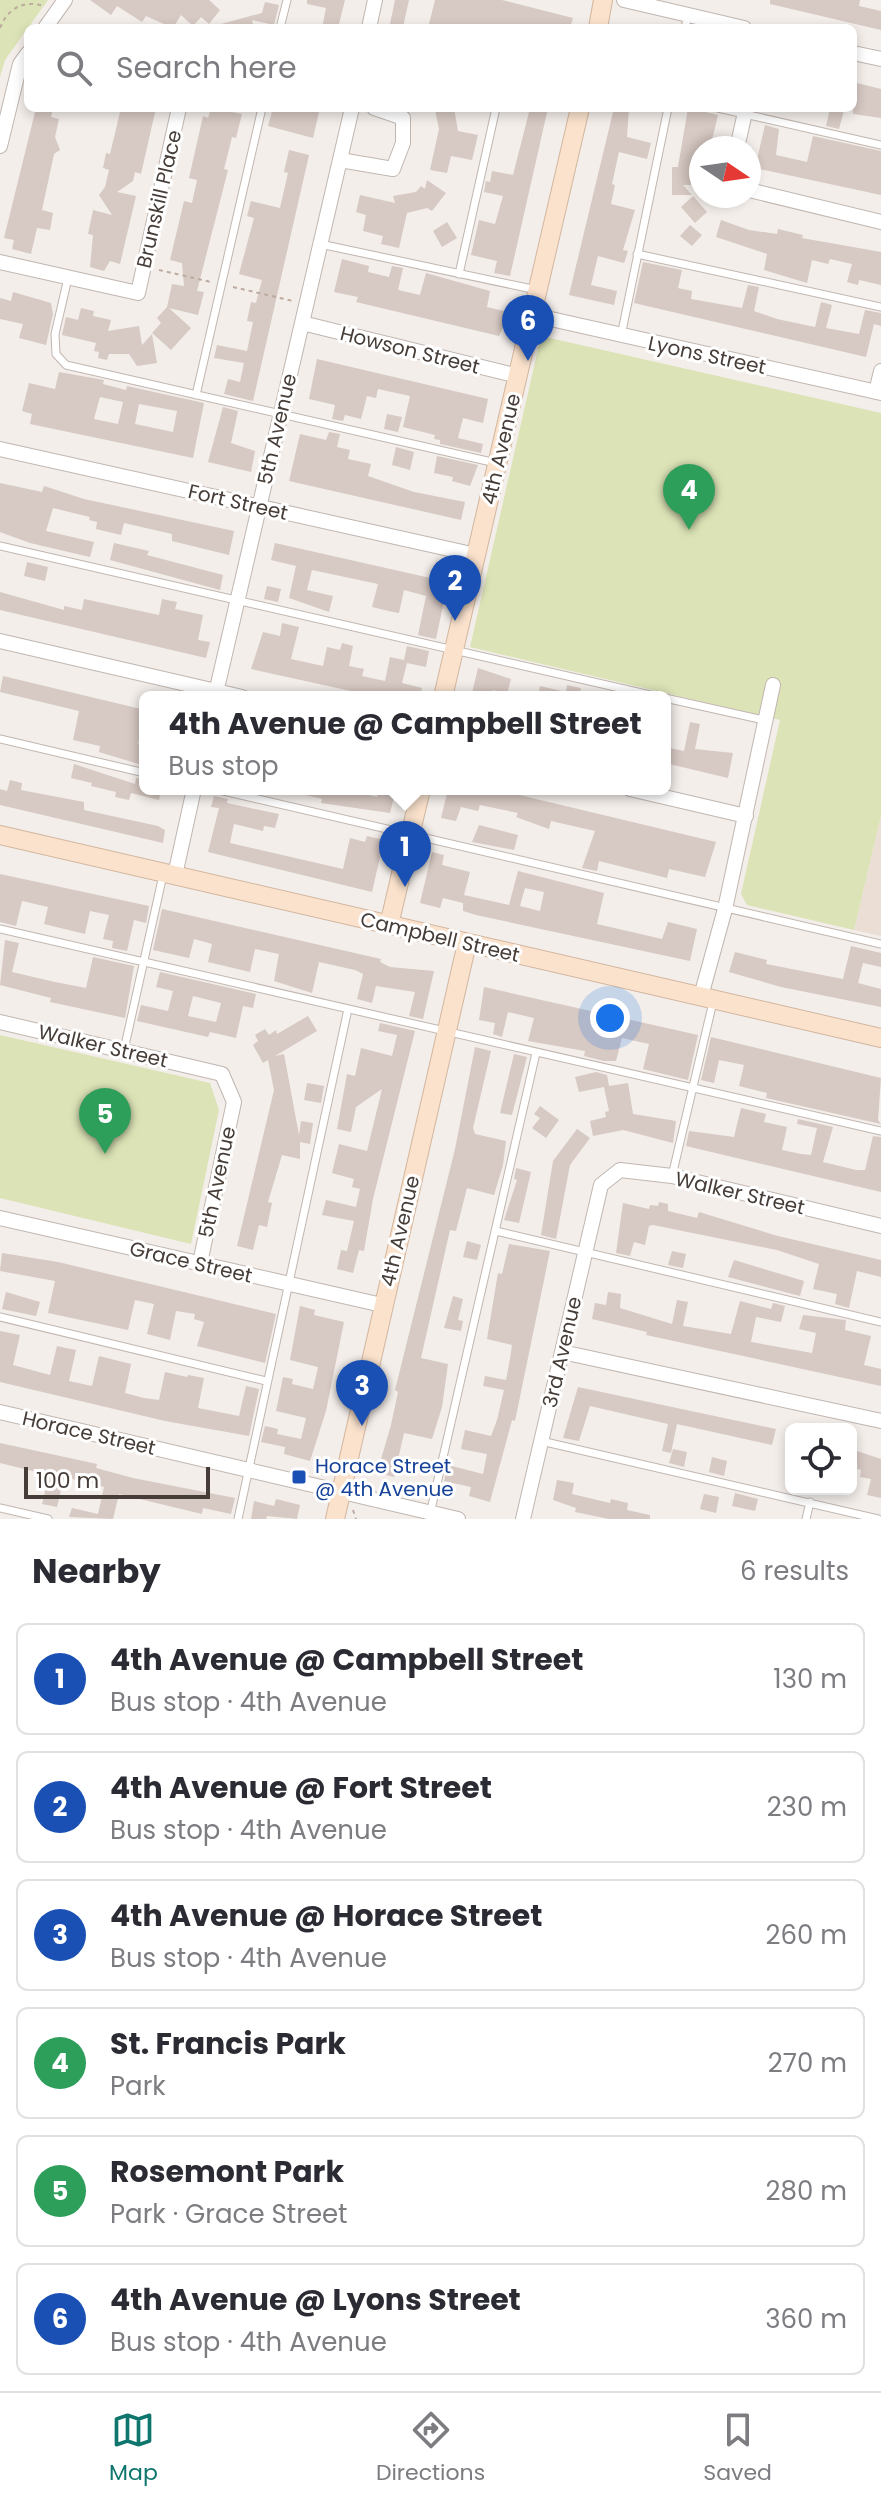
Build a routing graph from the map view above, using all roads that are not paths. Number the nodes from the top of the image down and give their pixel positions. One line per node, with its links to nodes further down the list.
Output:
1 (287, 0): 6 (lane)
2 (375, 0): 7 (street)
3 (603, 0): 8 (street)
4 (624, 0): 5 (street)
5 (686, 22)
6 (281, 24)
7 (370, 24)
8 (599, 24)
9 (857, 54): 11 (street)
10 (24, 58): 23 (street)
11 (881, 59)
12 (178, 112): 31 (street, Brunskill Place)
13 (261, 112): 40 (lane)
14 (351, 112): 24 (street, 5th Avenue)
15 (386, 112): 24 (street)
16 (495, 112): 30 (lane)
17 (579, 112): 32 (street, 4th Avenue)
18 (667, 112): 28 (lane)
19 (746, 112): 21 (street)
20 (750, 112): 22 (lane)
21 (740, 136)
22 (881, 145)
23 (0, 146)
24 (340, 160): 27 (street, 5th Avenue)
25 (761, 193): 26 (street)
26 (881, 222)
27 (320, 244): 30 (lane); 35 (street, 5th Avenue)
28 (637, 254): 33 (lane); 36 (lane)
29 (0, 262): 31 (street, Brunskill Place)
30 (459, 274): 32 (lane)
31 (68, 278): 40 (lane)
32 (539, 291): 34 (street, 4th Avenue)
33 (881, 307)
34 (533, 315): 36 (street, Lyons Street); 38 (street, 4th Avenue)
35 (302, 323): 38 (street, Howson Street); 41 (street, 5th Avenue)
36 (621, 336): 39 (street, Lyons Street)
37 (881, 371): 39 (street)
38 (518, 376): 43 (street, 4th Avenue)
39 (879, 392)
40 (196, 395): 41 (lane)
41 (280, 416): 43 (lane); 44 (street, 5th Avenue)
42 (0, 449): 44 (street, Fort Street)
43 (498, 463): 46 (street, 4th Avenue)
44 (259, 506): 46 (street, Fort Street); 47 (street, 5th Avenue)
45 (0, 546): 47 (lane)
46 (476, 555): 49 (street, 4th Avenue)
47 (238, 598): 49 (lane); 52 (street, 5th Avenue)
48 (0, 641): 51 (street)
49 (454, 651): 53 (street, 4th Avenue); 54 (lane)
50 (773, 685): 56 (street)
51 (204, 691)
52 (217, 691)
53 (444, 691)
54 (631, 691)
55 (671, 700): 56 (lane)
56 (766, 721): 63 (street)
57 (0, 739): 58 (lane)
58 (139, 772)
59 (192, 795): 66 (street)
60 (242, 795): 64 (lane)
61 (420, 795): 64 (street)
62 (656, 795): 63 (street)
63 (746, 816): 67 (street)
64 (410, 833): 67 (lane); 68 (street)
65 (0, 835): 66 (street, Campbell Street)
66 (169, 874): 68 (street, Campbell Street); 72 (lane)
67 (725, 909): 71 (lane); 73 (street)
68 (389, 925): 70 (street, Campbell Street)
69 (0, 929): 72 (lane)
70 (467, 943): 73 (street, Campbell Street); 76 (street, 4th Avenue)
71 (881, 944)
72 (143, 960): 74 (lane); 78 (lane)
73 (708, 998): 77 (street, Campbell Street); 80 (lane)
74 (348, 1009): 76 (lane); 90 (lane)
75 (0, 1022): 78 (street, Walker Street)
76 (447, 1033): 79 (lane); 91 (street, 4th Avenue)
77 (881, 1038)
78 (124, 1051): 81 (street, Walker Street)
79 (536, 1053): 80 (lane); 87 (lane)
80 (693, 1088): 82 (lane); 83 (lane)
81 (234, 1102): 89 (street, 5th Avenue)
82 (881, 1131)
83 (672, 1176): 84 (street, Walker Street); 86 (street, Walker Street)
84 (601, 1185): 88 (street, 3rd Avenue)
85 (0, 1218): 89 (street, Grace Street)
86 (881, 1226)
87 (496, 1231): 88 (lane); 103 (lane)
88 (585, 1254): 93 (lane); 94 (street, 3rd Avenue)
89 (200, 1263): 90 (street, Grace Street)
90 (288, 1285): 91 (street, Grace Street); 95 (lane)
91 (382, 1305): 100 (street, 4th Avenue)
92 (0, 1317): 95 (lane)
93 (881, 1322)
94 (562, 1352): 97 (street); 98 (street, 3rd Avenue)
95 (266, 1381): 99 (lane)
96 (0, 1412): 99 (street, Horace Street)
97 (881, 1421)
98 (541, 1441): 101 (lane); 108 (street, 3rd Avenue)
99 (249, 1471): 100 (street, Horace Street); 105 (lane)
100 (341, 1492): 103 (street, Horace Street); 106 (street, 4th Avenue)
101 (810, 1502): 109 (lane); 110 (lane)
102 (0, 1508): 104 (lane)
103 (430, 1514): 107 (street, Horace Street)
104 (48, 1519)
105 (238, 1519)
106 (335, 1519)
107 (458, 1519)
108 (523, 1519)
109 (806, 1519)
110 (878, 1519)

